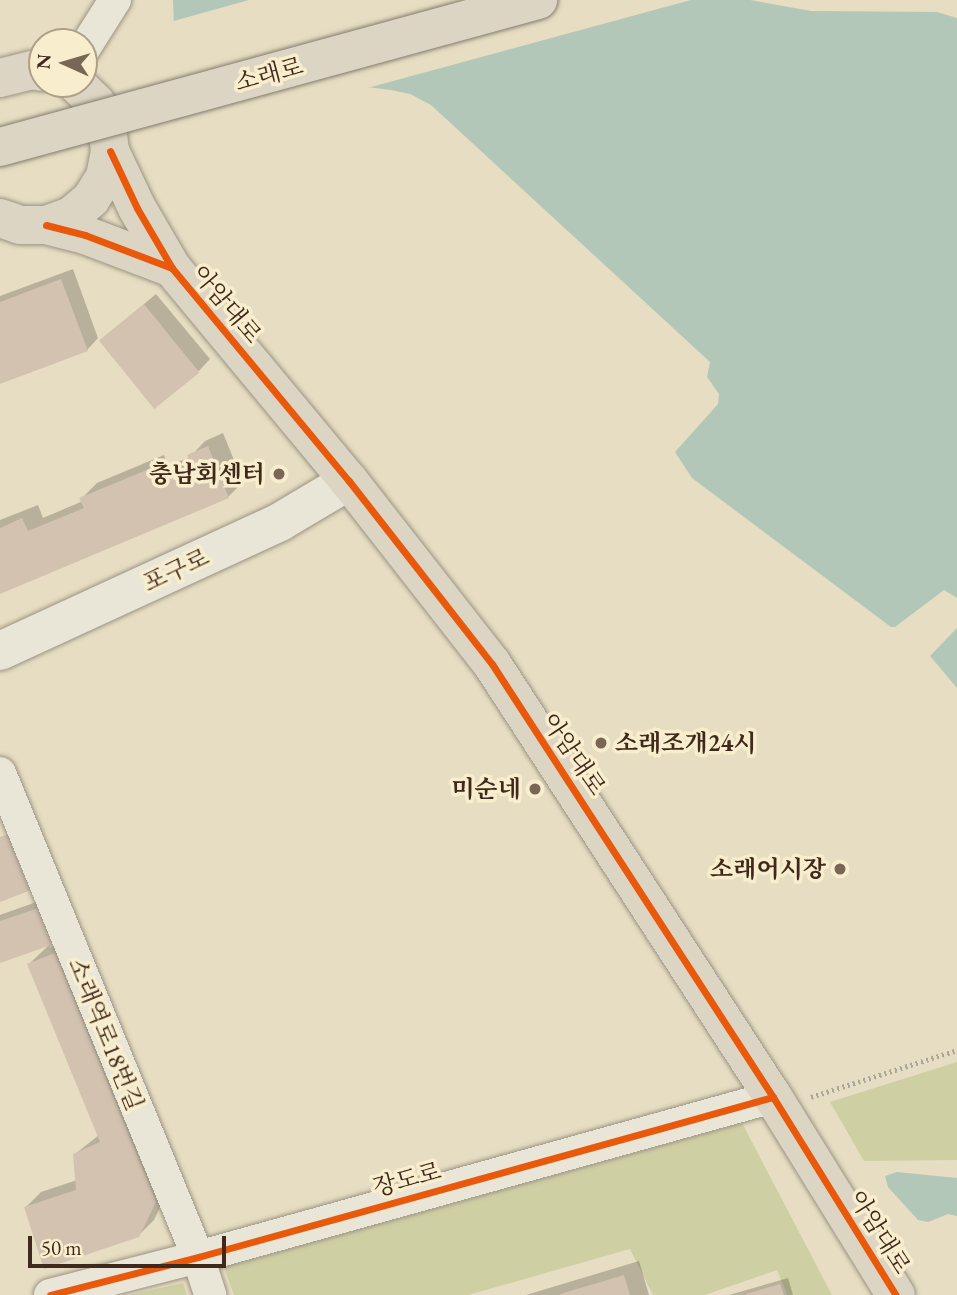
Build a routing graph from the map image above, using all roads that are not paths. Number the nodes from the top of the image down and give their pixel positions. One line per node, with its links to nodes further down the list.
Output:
1 (115, 0): 3 (street)
2 (538, 0): 7 (main road, 소래로, bridge)
3 (97, 28)
4 (28, 71): 5 (main road)
5 (0, 78)
6 (91, 98): 8 (main road)
7 (0, 147)
8 (110, 151): 10 (main road); 11 (main road, 아암대로)
9 (0, 218): 10 (main road, 아암대로)
10 (46, 225): 11 (main road, 아암대로)
11 (172, 268): 12 (main road, 아암대로)
12 (349, 481): 13 (street, 포구로); 15 (main road, 아암대로)
13 (0, 651)
14 (0, 773): 16 (street, 소래역로18번길)
15 (776, 1103): 16 (street, 장도로); 19 (main road, 아암대로)
16 (198, 1257): 17 (street, 장도로); 18 (street, 소래역로18번길)
17 (50, 1295)
18 (210, 1295)
19 (897, 1295)

